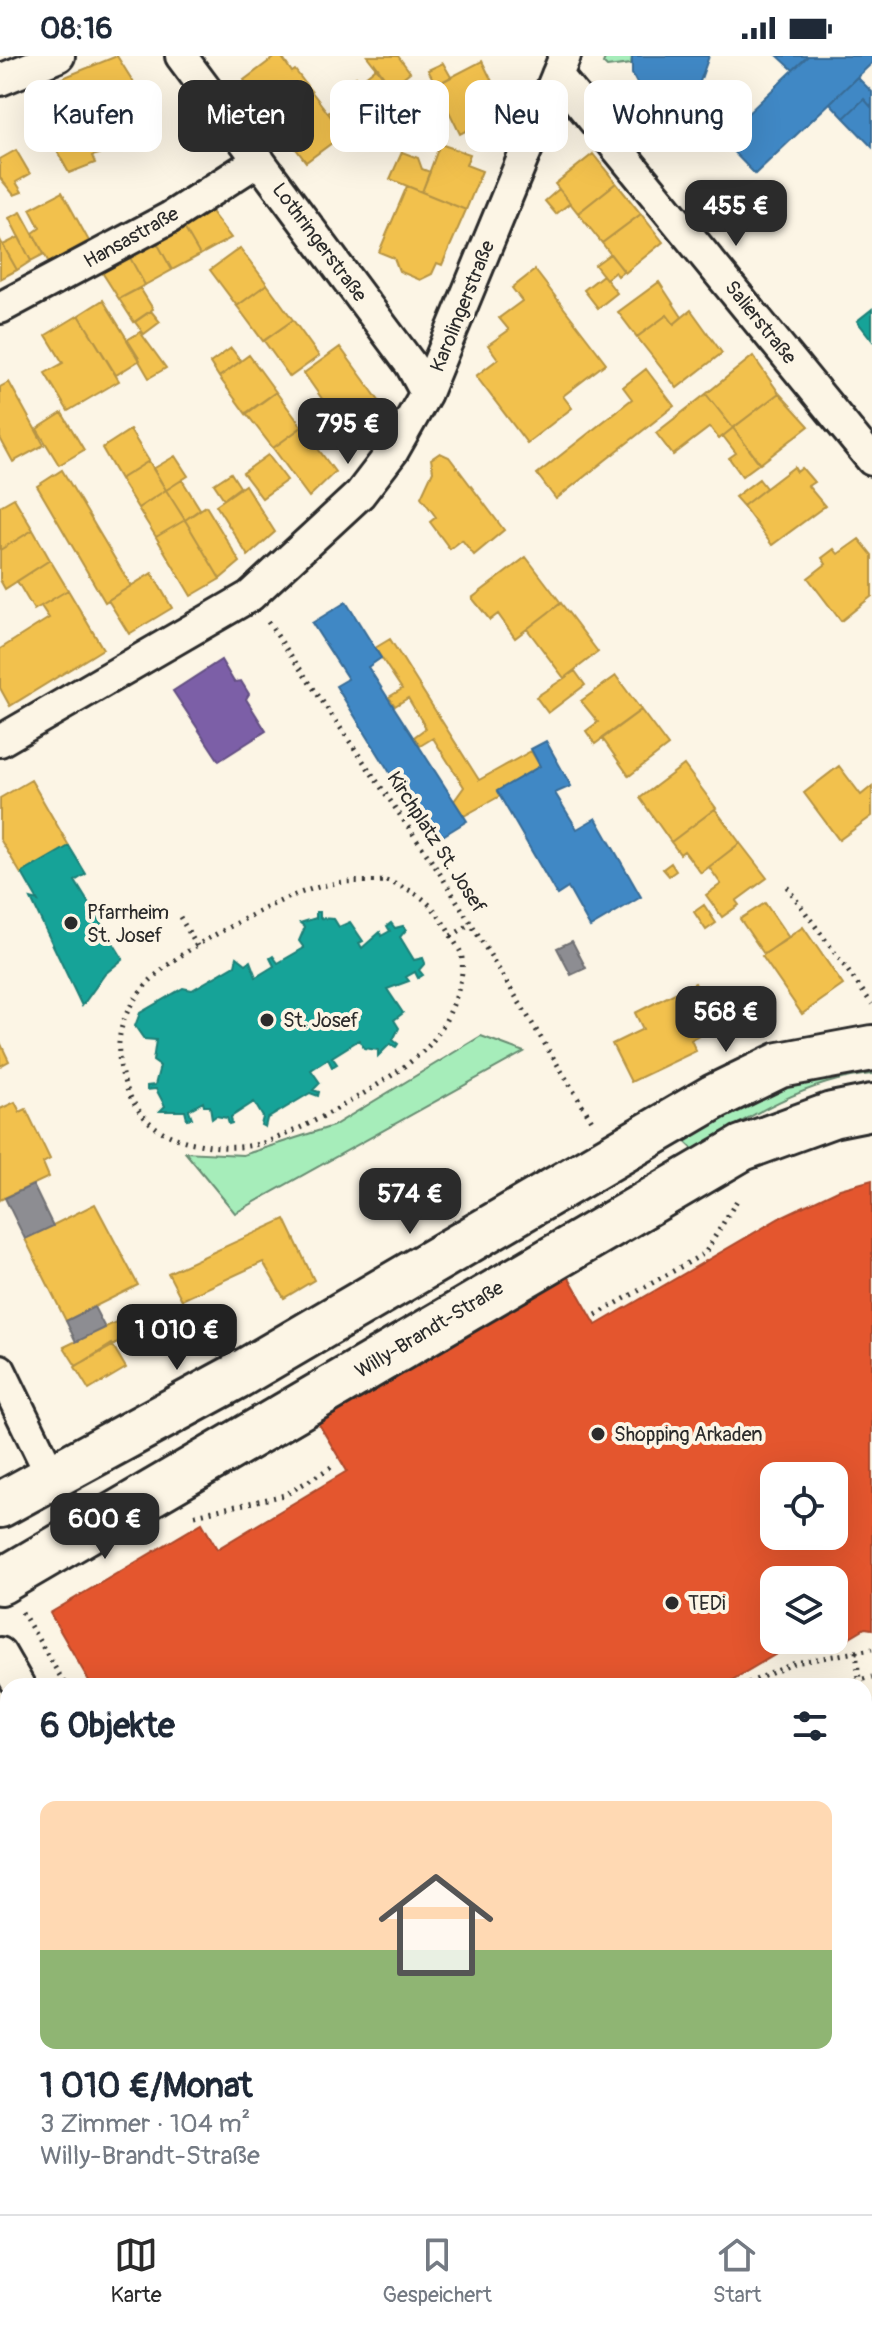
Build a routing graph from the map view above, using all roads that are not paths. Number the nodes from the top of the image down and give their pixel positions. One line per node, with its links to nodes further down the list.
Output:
1 (59, 56): 4 (street)
2 (181, 56): 5 (street, Lothringerstraße)
3 (561, 65): 7 (street, Karolingerstraße); 8 (street, Salierstraße)
4 (0, 80)
5 (259, 160): 6 (street, Hansastraße); 7 (street, Lothringerstraße)
6 (0, 308)
7 (426, 393): 9 (street, Karolingerstraße)
8 (872, 460)
9 (0, 741)
10 (872, 1048): 13 (main road)
11 (872, 1107): 15 (main road, Willy-Brandt-Straße)
12 (0, 1370): 13 (street)
13 (53, 1479): 14 (main road)
14 (0, 1505)
15 (10, 1596)
16 (0, 1653): 17 (street)
17 (14, 1678)

